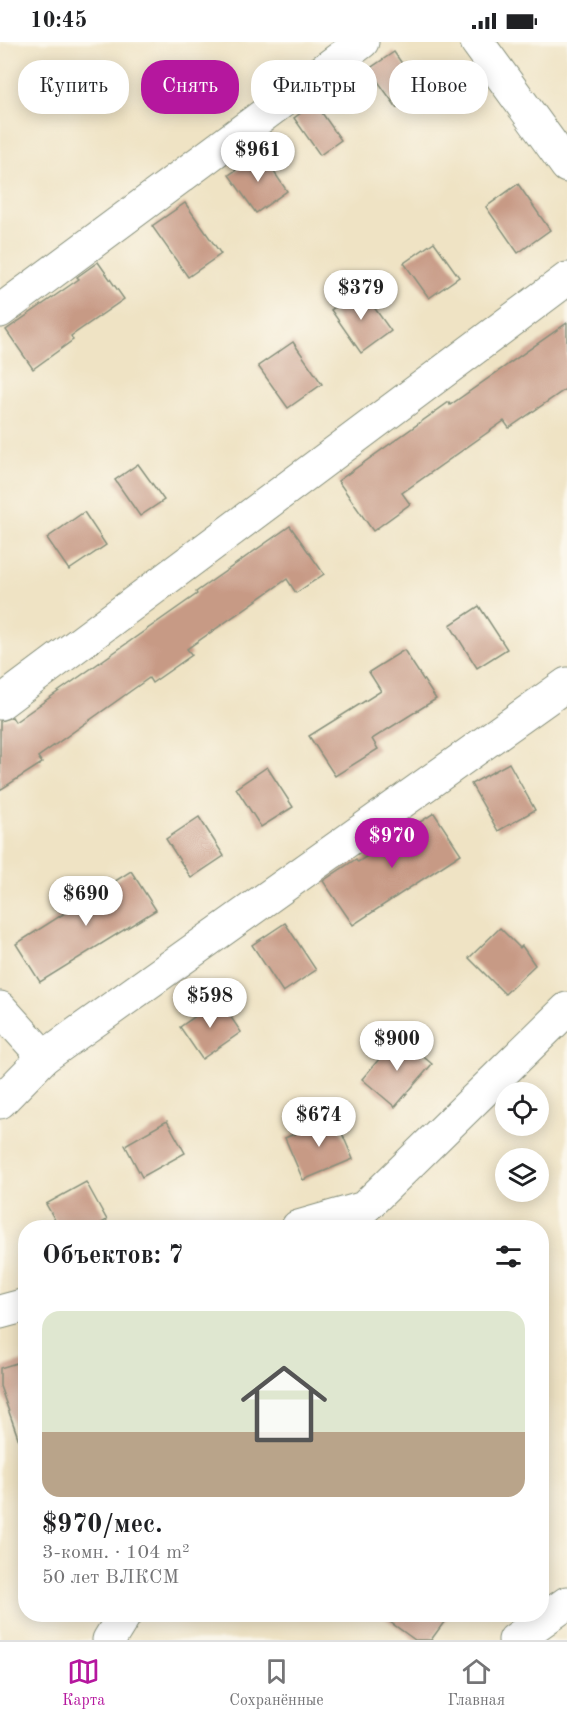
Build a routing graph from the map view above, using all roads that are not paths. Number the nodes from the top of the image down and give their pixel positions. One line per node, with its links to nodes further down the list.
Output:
1 (362, 42): 5 (street)
2 (477, 42): 3 (street)
3 (567, 166)
4 (567, 279): 7 (street)
5 (0, 311)
6 (567, 684): 10 (street)
7 (0, 704)
8 (0, 1008): 10 (street)
9 (567, 1009): 12 (street)
10 (44, 1057): 11 (street)
11 (0, 1102)
12 (360, 1218)
13 (18, 1307): 14 (street)
14 (0, 1312)
15 (567, 1604): 16 (street)
16 (549, 1616)
17 (120, 1622): 19 (street)
18 (541, 1622): 20 (street)
19 (109, 1640)
20 (515, 1640)

